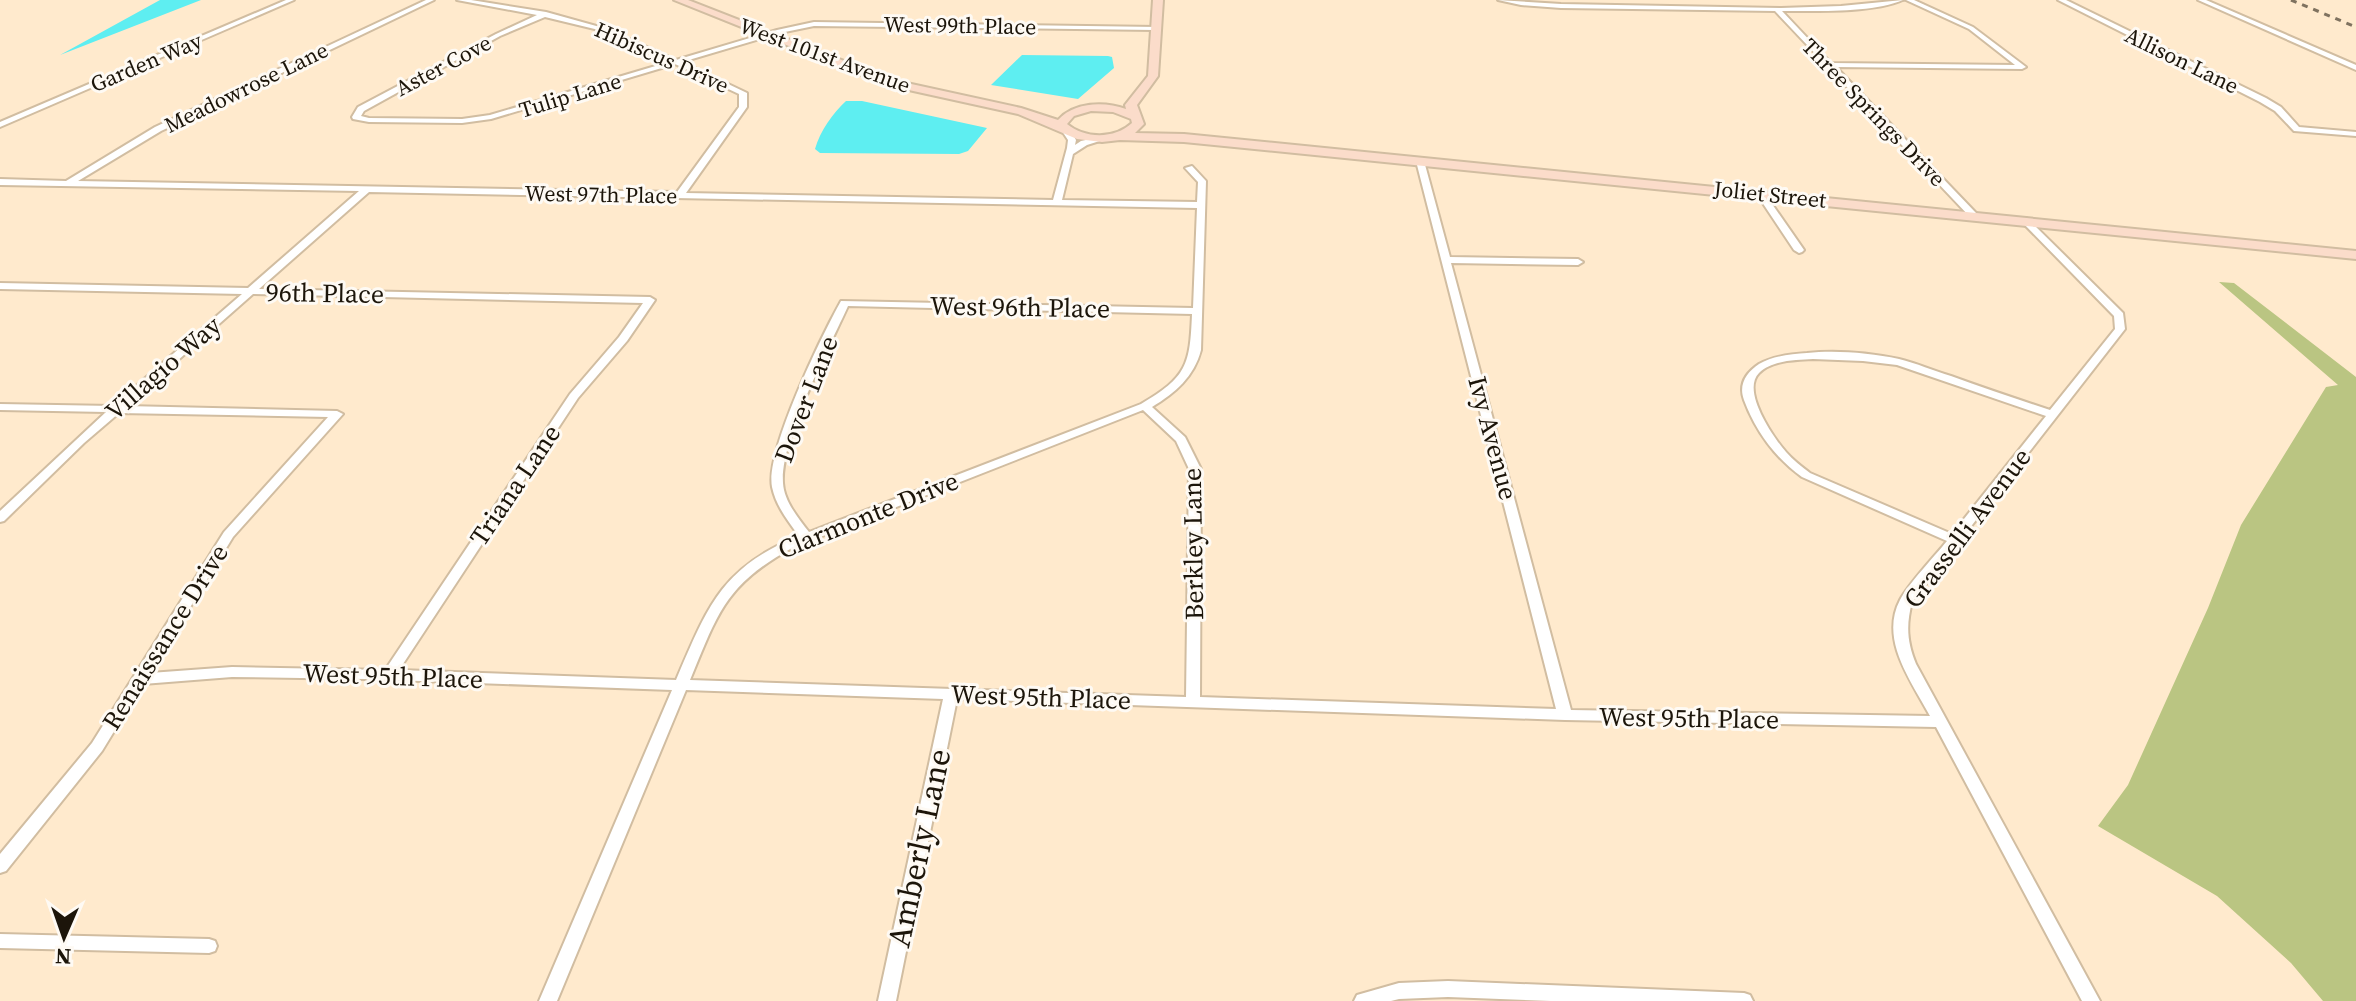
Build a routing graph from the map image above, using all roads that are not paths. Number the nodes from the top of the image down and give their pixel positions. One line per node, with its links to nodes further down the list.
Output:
1 (291, 0): 24 (street, Garden Way)
2 (431, 0): 33 (street, Meadowrose Lane)
3 (460, 0): 12 (street, Hibiscus Drive)
4 (679, 0): 14 (street, West 101st Avenue)
5 (1158, 0): 13 (street)
6 (1501, 0): 11 (street)
7 (1900, 0): 11 (street)
8 (1909, 0): 16 (street)
9 (2061, 0): 26 (street, Allison Lane)
10 (2201, 0): 17 (street)
11 (1775, 8): 16 (street, Three Springs Drive)
12 (546, 14): 15 (street, Hibiscus Drive); 23 (street, Aster Cove)
13 (1155, 28): 14 (street, West 99th Place); 18 (street)
14 (766, 35): 15 (street, Tulip Lane); 21 (street, West 101st Avenue)
15 (678, 62): 23 (street, Tulip Lane); 36 (street, Hibiscus Drive)
16 (1829, 65): 39 (street, Three Springs Drive)
17 (2356, 68)
18 (1139, 95): 19 (street); 22 (street)
19 (1096, 108): 20 (street, West 101st Avenue); 22 (street, Joliet Street)
20 (1079, 110): 21 (street, West 101st Avenue); 25 (street)
21 (1021, 111): 25 (street, West 101st Avenue)
22 (1136, 118): 27 (street); 28 (street, Joliet Street)
23 (369, 120)
24 (0, 125)
25 (1064, 128): 27 (street, West 101st Avenue); 29 (street)
26 (2356, 134)
27 (1111, 137): 28 (street, Joliet Street); 29 (street)
28 (1184, 138): 30 (street, Joliet Street)
29 (1070, 153): 37 (street)
30 (1420, 161): 35 (street, Joliet Street); 43 (street, Ivy Avenue)
31 (1189, 168): 38 (street, Clarmonte Drive)
32 (0, 182): 33 (street, West 97th Place)
33 (66, 185): 34 (street, West 97th Place)
34 (365, 191): 36 (street, West 97th Place); 46 (street, Villagio Way)
35 (1760, 193): 39 (street, Joliet Street); 41 (street)
36 (679, 196): 37 (street, West 97th Place)
37 (1057, 202): 38 (street, West 97th Place)
38 (1201, 205): 49 (street, Clarmonte Drive)
39 (1973, 215): 40 (street, Joliet Street)
40 (2025, 221): 42 (street, Joliet Street); 53 (street, Grasselli Avenue)
41 (1799, 250)
42 (2356, 255)
43 (1446, 260): 44 (street); 62 (street, Ivy Avenue)
44 (1578, 262)
45 (0, 286): 46 (street, 96th Place)
46 (249, 292): 47 (street, 96th Place); 52 (street, Villagio Way)
47 (650, 300): 57 (street, Triana Lane)
48 (844, 303): 49 (street, West 96th Place); 55 (street, Dover Lane)
49 (1196, 311): 50 (street, Clarmonte Drive)
50 (1145, 406): 55 (street, Clarmonte Drive); 61 (street, Berkley Lane)
51 (0, 407): 52 (street)
52 (115, 410): 54 (street, Villagio Way); 58 (street, Renaissance Drive)
53 (2053, 415): 56 (street, Grasselli Avenue); 56 (street)
54 (0, 518)
55 (806, 537): 59 (street, Clarmonte Drive)
56 (1954, 539): 63 (street, Grasselli Avenue)
57 (389, 675): 58 (street, West 95th Place); 59 (street, West 95th Place)
58 (142, 679): 64 (street, Renaissance Drive)
59 (680, 686): 60 (street, West 95th Place); 67 (street, Clarmonte Drive)
60 (951, 694): 61 (street, West 95th Place); 68 (street, Amberly Lane)
61 (1193, 702): 62 (street, West 95th Place)
62 (1565, 715): 63 (street, West 95th Place)
63 (1940, 722): 71 (street, Grasselli Avenue)
64 (0, 866)
65 (0, 941): 66 (street)
66 (209, 946)
67 (548, 1001)
68 (887, 1001)
69 (1363, 1001): 70 (street)
70 (1744, 1001)
71 (2091, 1001)

